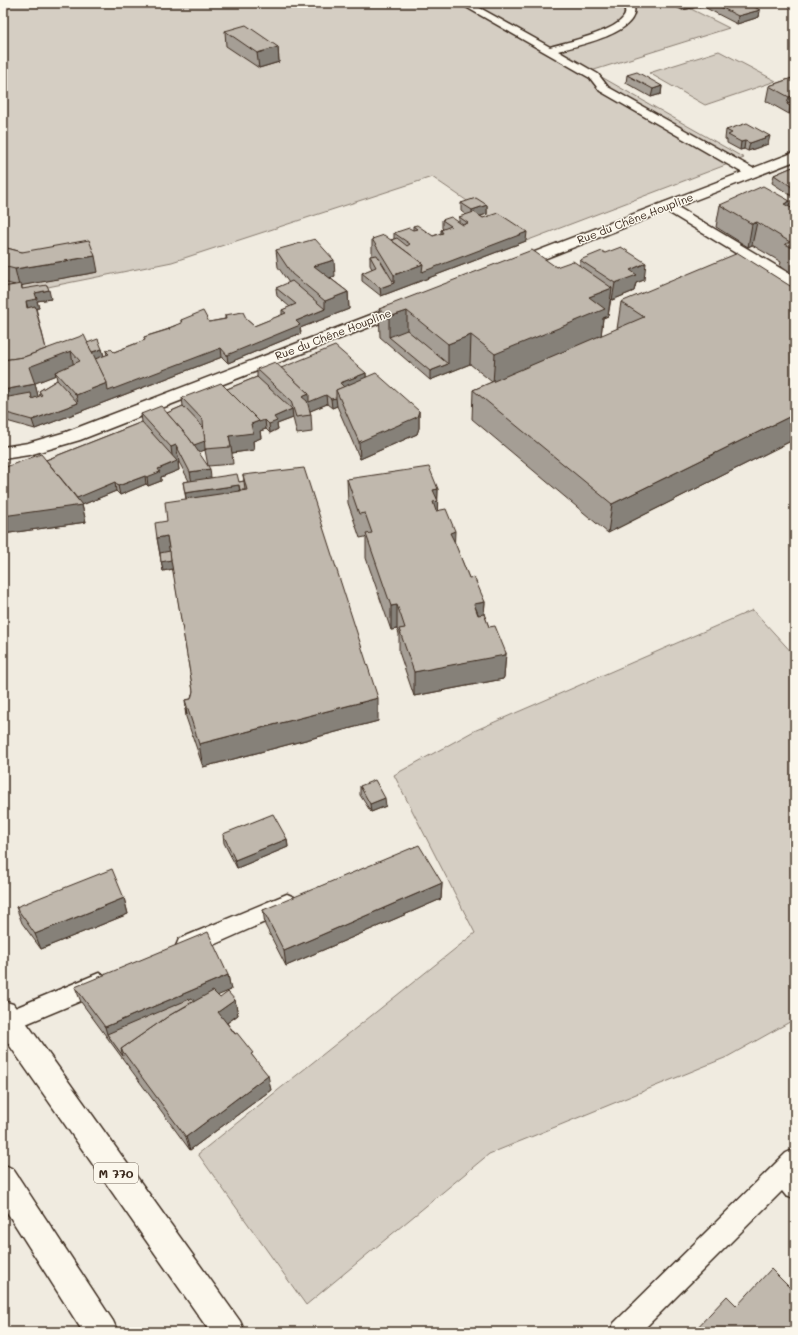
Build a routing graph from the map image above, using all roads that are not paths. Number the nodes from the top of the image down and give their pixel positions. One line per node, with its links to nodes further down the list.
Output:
1 (464, 3): 3 (lane)
2 (628, 3): 3 (lane)
3 (548, 50): 5 (lane)
4 (795, 156): 5 (street, Rue du Chêne Houpline)
5 (752, 173): 6 (street, Rue du Chêne Houpline)
6 (667, 206): 7 (street, Rue du Chêne Houpline); 8 (lane)
7 (499, 271)
8 (795, 283)
9 (419, 301): 10 (street, Rue du Chêne Houpline)
10 (3, 453)
11 (301, 897): 12 (lane)
12 (170, 953)
13 (118, 975): 14 (lane)
14 (5, 1015): 18 (street, M 770)
15 (791, 1174): 19 (lane)
16 (3, 1179): 17 (street)
17 (102, 1332)
18 (229, 1332)
19 (623, 1332)

